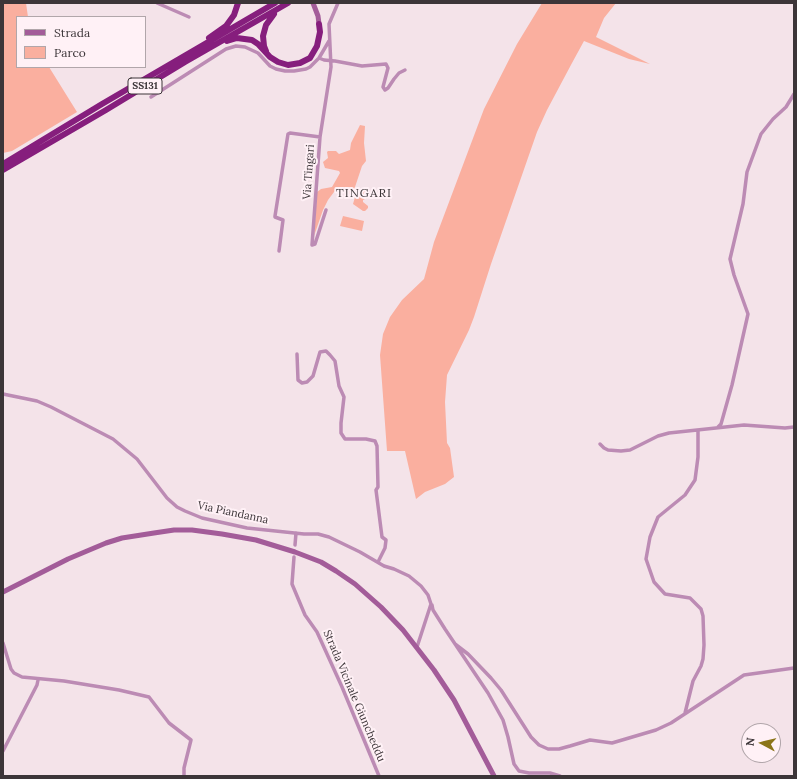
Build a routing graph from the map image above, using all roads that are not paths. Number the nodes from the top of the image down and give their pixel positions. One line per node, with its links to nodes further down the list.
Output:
1 (157, 3): 7 (street)
2 (238, 3): 15 (highway)
3 (275, 3): 15 (highway, SS131)
4 (288, 3): 11 (highway); 14 (highway, SS131)
5 (313, 3): 8 (main road)
6 (338, 3): 9 (street)
7 (189, 17)
8 (319, 24): 9 (street); 11 (highway)
9 (329, 24): 10 (street, Via Tingari)
10 (329, 39): 12 (street, Via Tingari); 13 (street, Via Tingari)
11 (270, 58): 14 (highway)
12 (319, 58): 13 (street); 18 (street)
13 (332, 61): 16 (street); 19 (street, Via Tingari)
14 (184, 62): 21 (highway, SS131)
15 (173, 63): 20 (highway, SS131)
16 (406, 70)
17 (794, 94): 26 (street)
18 (151, 97)
19 (320, 137): 22 (street, Via Tingari); 23 (street)
20 (3, 164)
21 (3, 170)
22 (326, 210)
23 (279, 251)
24 (298, 354): 33 (street)
25 (3, 394): 30 (street, Via Piandanna)
26 (718, 427): 27 (street); 28 (street)
27 (794, 427)
28 (698, 431): 29 (street); 41 (street)
29 (600, 444)
30 (296, 534): 31 (street); 33 (street, Via Piandanna)
31 (295, 544)
32 (294, 557): 44 (street, Strada Vicinale Giuncheddu)
33 (378, 562): 35 (street, Via Piandanna)
34 (3, 592): 38 (main road)
35 (431, 604): 37 (street, Via Piandanna); 38 (street)
36 (3, 642): 40 (street)
37 (455, 644): 41 (street); 46 (street, Via Piandanna)
38 (417, 647): 45 (main road)
39 (794, 668): 41 (street)
40 (38, 680): 42 (street); 43 (street)
41 (685, 713)
42 (3, 751)
43 (184, 776)
44 (379, 776)
45 (494, 776)
46 (560, 776)

